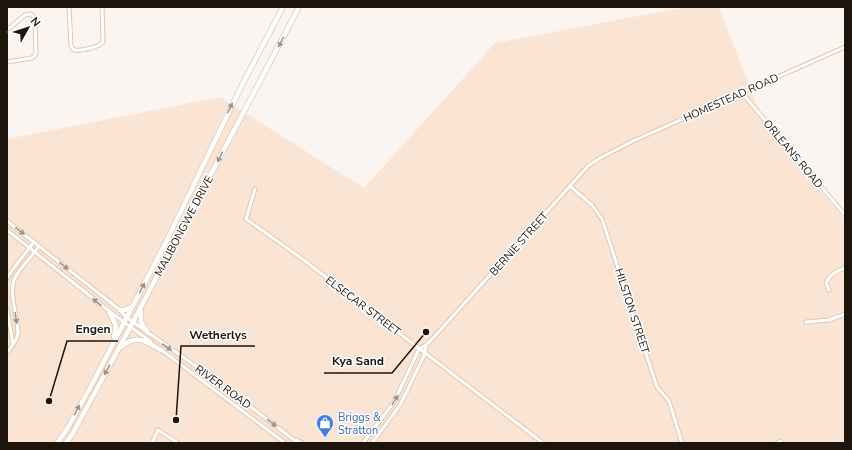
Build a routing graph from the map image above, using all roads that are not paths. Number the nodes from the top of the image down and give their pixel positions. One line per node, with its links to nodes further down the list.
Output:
1 (69, 7): 2 (street)
2 (102, 7)
3 (283, 7): 22 (main road, MALIBONGWE DRIVE, one-way to 3)
4 (299, 7): 23 (main road, MALIBONGWE DRIVE, one-way to 23)
5 (7, 30): 7 (street)
6 (845, 46): 8 (street, HOMESTEAD ROAD)
7 (7, 62)
8 (742, 93): 9 (street, HOMESTEAD ROAD); 12 (street, ORLEANS ROAD)
9 (617, 149): 10 (street, BERNIE STREET)
10 (570, 186): 33 (street, BERNIE STREET); 52 (street, HILSTON STREET)
11 (255, 189): 35 (street, ELSECAR STREET)
12 (845, 215)
13 (7, 221): 15 (street, RIVER ROAD, one-way to 15)
14 (7, 230): 17 (street, RIVER ROAD)
15 (34, 242): 16 (street, RIVER ROAD); 17 (street)
16 (39, 246): 18 (street); 25 (street, RIVER ROAD, one-way to 25)
17 (30, 248): 18 (street, RIVER ROAD); 20 (street)
18 (35, 252): 26 (street, RIVER ROAD, one-way to 18); 32 (street, one-way to 32)
19 (845, 268): 21 (street)
20 (7, 278)
21 (829, 290)
22 (132, 306): 25 (main road); 28 (main road, MALIBONGWE DRIVE)
23 (142, 306): 30 (main road, MALIBONGWE DRIVE); 31 (main road)
24 (7, 309): 32 (street)
25 (120, 310): 28 (street, RIVER ROAD)
26 (109, 311): 28 (street, RIVER ROAD); 34 (main road)
27 (845, 314): 29 (street)
28 (125, 320): 30 (street, RIVER ROAD); 34 (main road, MALIBONGWE DRIVE)
29 (806, 322)
30 (132, 325): 31 (street, RIVER ROAD); 36 (main road, MALIBONGWE DRIVE); 37 (street, RIVER ROAD)
31 (148, 333): 40 (street, RIVER ROAD, one-way to 40)
32 (13, 344): 38 (street)
33 (426, 345): 35 (street, BERNIE STREET); 39 (street)
34 (111, 347): 42 (main road, MALIBONGWE DRIVE, one-way to 34)
35 (419, 349): 39 (street, ELSECAR STREET); 49 (street, one-way to 35)
36 (118, 350): 37 (main road); 43 (main road, MALIBONGWE DRIVE, one-way to 43)
37 (161, 350): 46 (street, RIVER ROAD)
38 (7, 353)
39 (425, 353): 50 (street); 51 (street, ELSECAR STREET)
40 (292, 439): 47 (street, RIVER ROAD); 48 (street)
41 (781, 441): 53 (street)
42 (57, 443)
43 (66, 443)
44 (152, 443): 45 (street)
45 (178, 443)
46 (285, 443)
47 (298, 443)
48 (302, 443)
49 (363, 443)
50 (372, 443)
51 (543, 443)
52 (682, 443)
53 (777, 443)

